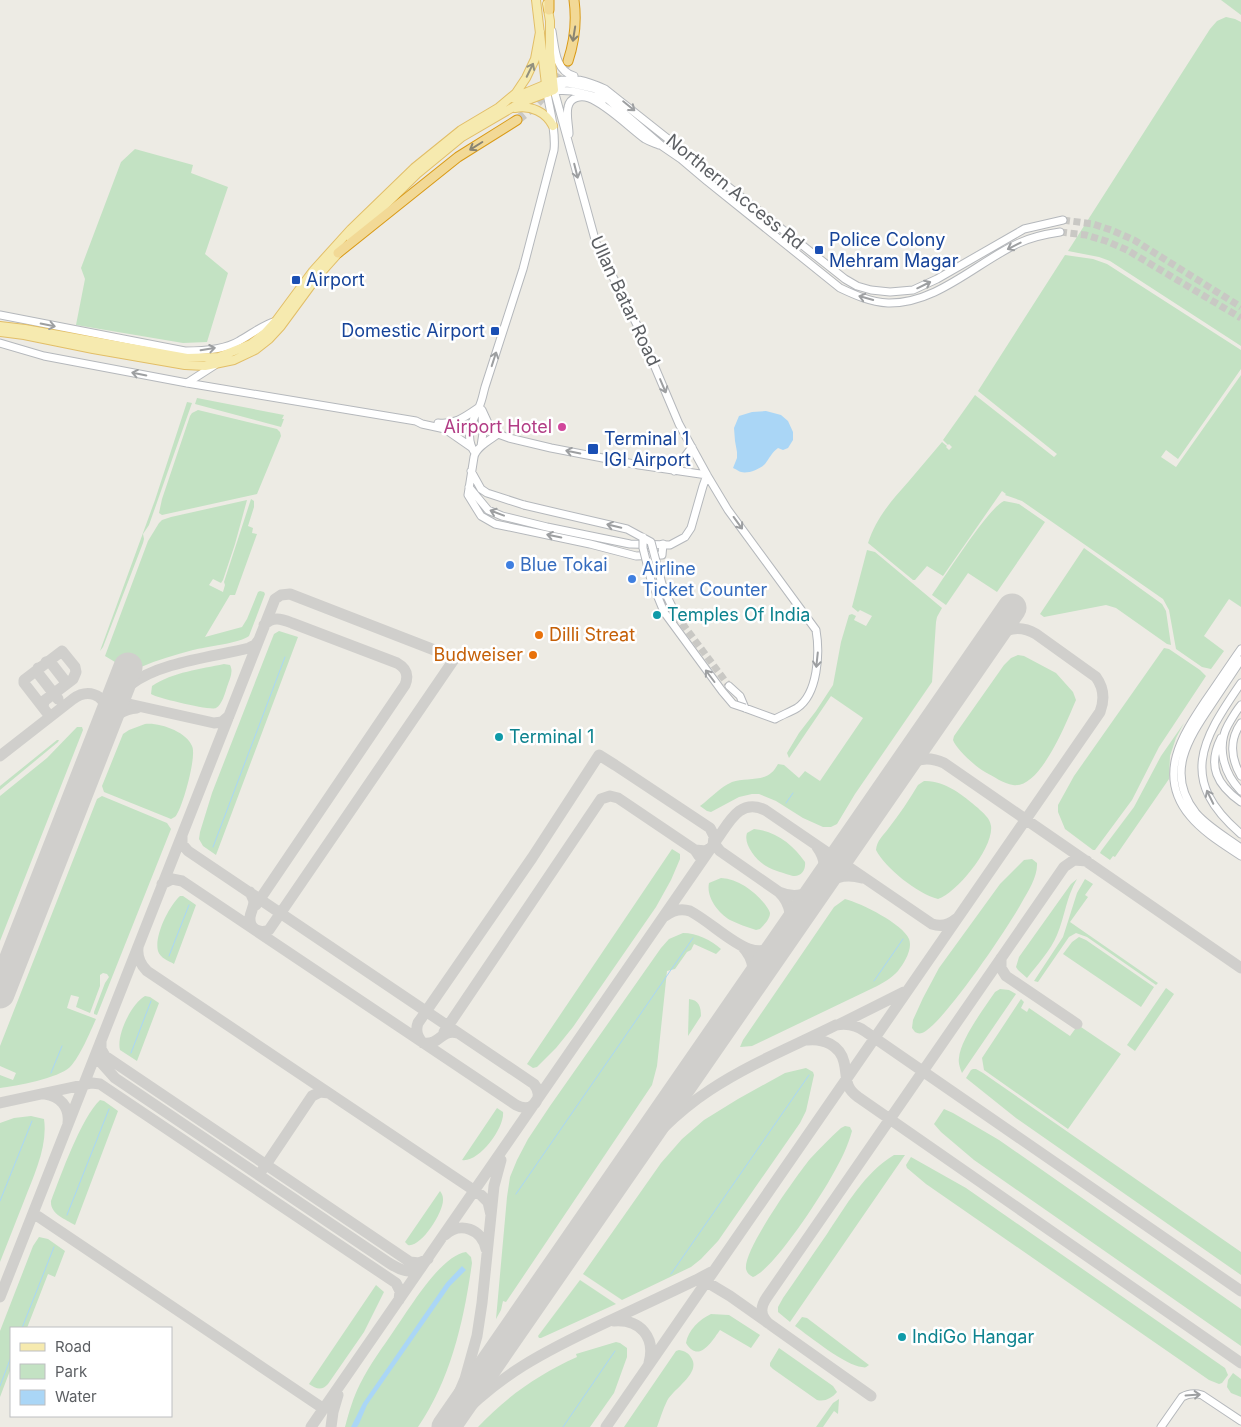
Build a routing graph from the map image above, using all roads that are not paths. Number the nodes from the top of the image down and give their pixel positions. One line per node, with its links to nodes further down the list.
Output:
1 (536, 0): 6 (main road)
2 (548, 0): 4 (highway)
3 (575, 2): 7 (highway, one-way to 7)
4 (549, 10): 5 (main road)
5 (550, 21): 8 (main road); 9 (street)
6 (540, 32): 8 (main road); 10 (main road, one-way to 6)
7 (568, 61)
8 (550, 87): 9 (street, Northern Access Rd); 10 (main road); 12 (street); 13 (street, Ullan Batar Road); 14 (street, Northern Access Rd)
9 (605, 88): 20 (street, Northern Access Rd, one-way to 20)
10 (507, 106): 12 (main road); 19 (main road); 23 (main road)
11 (517, 120): 19 (highway, one-way to 19)
12 (553, 126): 16 (street)
13 (569, 145): 14 (street); 15 (street, Ullan Batar Road)
14 (662, 146): 21 (street, Northern Access Rd)
15 (572, 156): 16 (street); 33 (street, Ullan Batar Road, one-way to 33)
16 (552, 159): 29 (street, one-way to 16)
17 (1063, 220): 20 (street, Northern Access Rd, one-way to 17)
18 (1060, 232): 21 (street, Northern Access Rd, one-way to 21)
19 (338, 253): 27 (main road)
20 (836, 272): 21 (street)
21 (831, 279)
22 (0, 316): 23 (street, one-way to 23)
23 (276, 321): 24 (main road)
24 (0, 326)
25 (0, 332): 27 (main road)
26 (0, 343): 28 (street, one-way to 26)
27 (215, 365): 28 (street)
28 (187, 383): 30 (street)
29 (481, 408): 30 (street); 31 (street); 32 (street); 34 (street)
30 (416, 421): 34 (street)
31 (498, 434): 32 (street); 36 (street, one-way to 31)
32 (481, 446): 34 (street)
33 (692, 447): 36 (street); 37 (street, Ullan Batar Road)
34 (473, 450): 35 (street)
35 (471, 471): 38 (street); 39 (street, one-way to 35, bridge)
36 (674, 471): 37 (street)
37 (707, 475): 40 (street); 47 (street, Ullan Batar Road, one-way to 47)
38 (468, 487): 40 (street, one-way to 38); 40 (street, one-way to 38)
39 (643, 537): 41 (street, bridge); 47 (street, Ullan Batar Road, one-way to 39, bridge)
40 (663, 544)
41 (676, 615)
42 (1241, 649): 55 (street)
43 (1241, 660): 54 (street)
44 (1241, 683): 53 (street, one-way to 44)
45 (729, 686): 47 (street)
46 (1241, 705): 49 (street)
47 (745, 708)
48 (1241, 723): 50 (street)
49 (1227, 726): 51 (street); 52 (street)
50 (1241, 776)
51 (1241, 791)
52 (1241, 802)
53 (1241, 834)
54 (1241, 848)
55 (1241, 856)
56 (1241, 1421): 57 (street, one-way to 56)
57 (1161, 1427)

